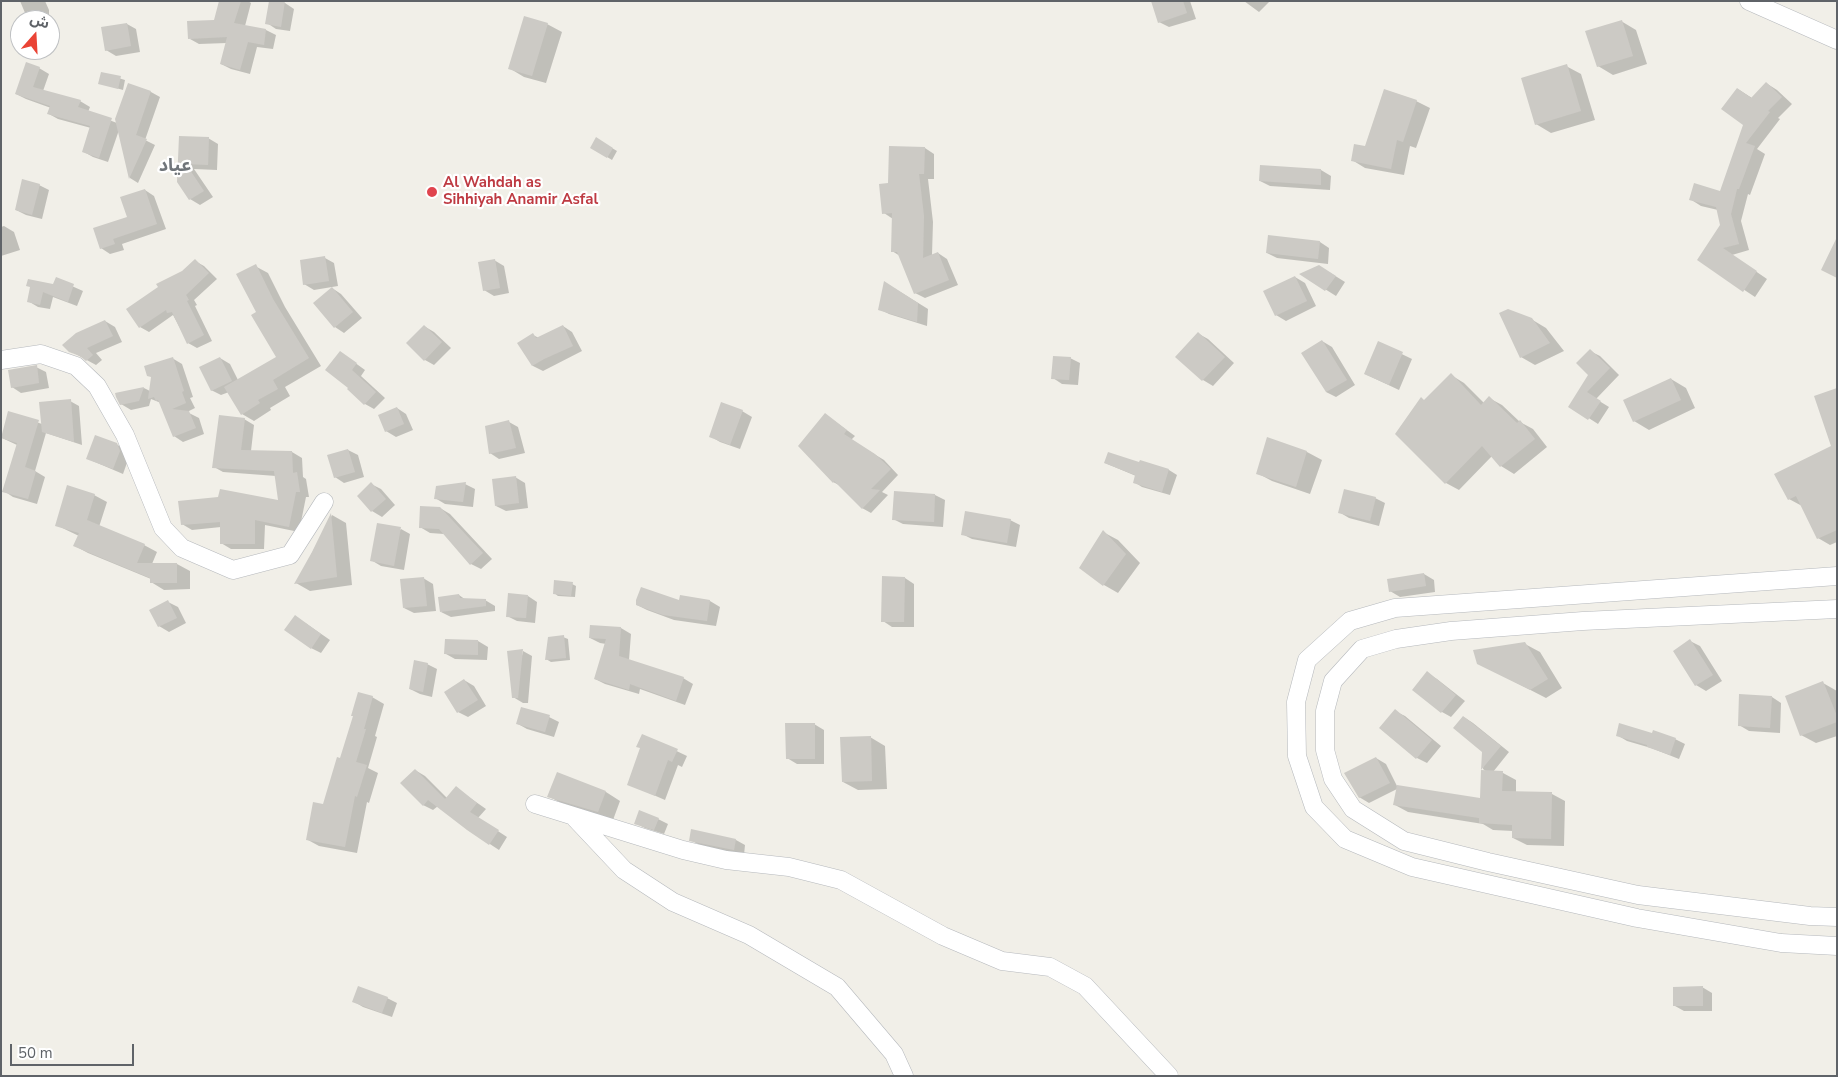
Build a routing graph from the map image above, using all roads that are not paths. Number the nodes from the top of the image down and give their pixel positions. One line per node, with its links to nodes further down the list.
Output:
1 (1749, 1): 2 (street)
2 (1837, 40)
3 (1, 360): 4 (street)
4 (324, 502)
5 (1837, 576): 10 (street)
6 (1837, 609): 9 (street)
7 (535, 804): 8 (street)
8 (575, 817): 11 (street); 12 (street)
9 (1837, 917)
10 (1837, 946)
11 (904, 1076)
12 (1169, 1076)

